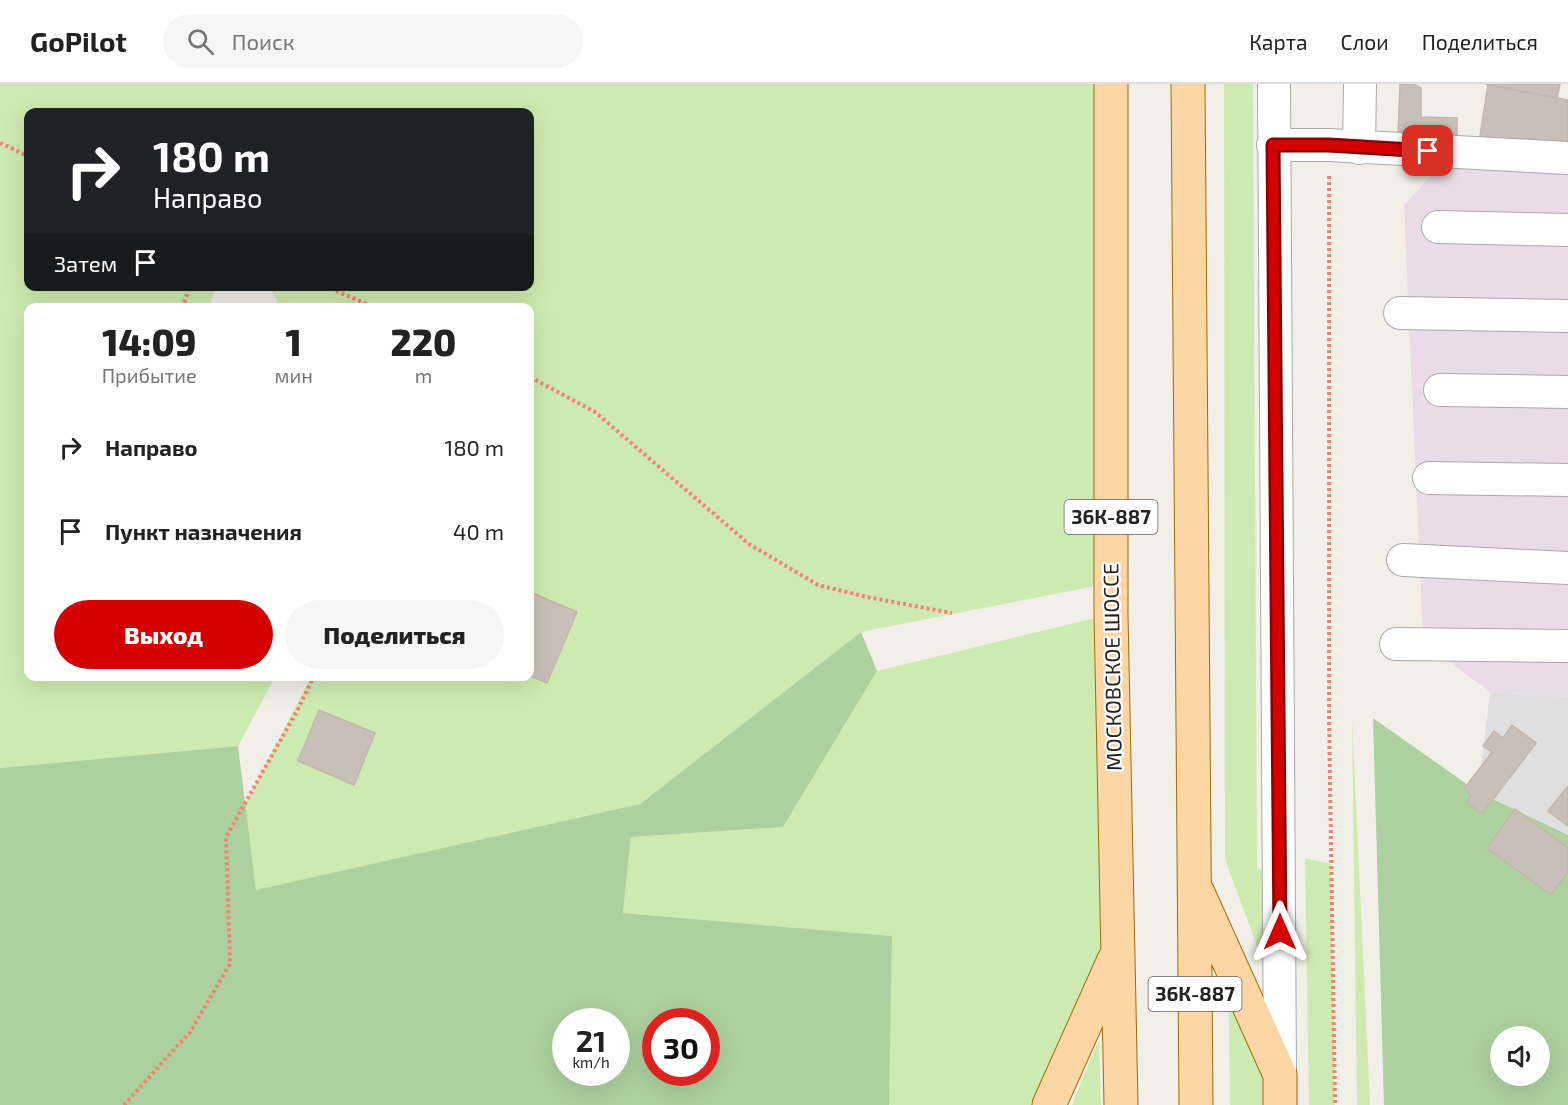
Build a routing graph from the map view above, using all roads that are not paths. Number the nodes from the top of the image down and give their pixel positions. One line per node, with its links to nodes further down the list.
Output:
1 (1111, 84): 21 (main road, МОСКОВСКОЕ ШОССЕ / 36К-887)
2 (1188, 84): 20 (main road, 36К-887)
3 (1274, 84): 5 (street)
4 (1360, 84): 6 (street)
5 (1273, 145): 6 (street); 22 (street)
6 (1344, 146): 7 (street)
7 (1568, 158)
8 (1438, 227): 9 (street)
9 (1568, 230)
10 (1400, 314): 11 (street)
11 (1568, 316)
12 (1440, 390): 13 (street)
13 (1568, 392)
14 (1429, 478): 15 (street)
15 (1568, 480)
16 (1403, 560): 17 (street)
17 (1568, 568)
18 (1396, 644): 19 (street)
19 (1568, 646)
20 (1194, 883): 22 (main road); 25 (main road, 36К-887)
21 (1118, 950): 23 (main road); 24 (main road, МОСКОВСКОЕ ШОССЕ / 36К-887)
22 (1280, 1090)
23 (1049, 1105)
24 (1121, 1105)
25 (1196, 1105)

